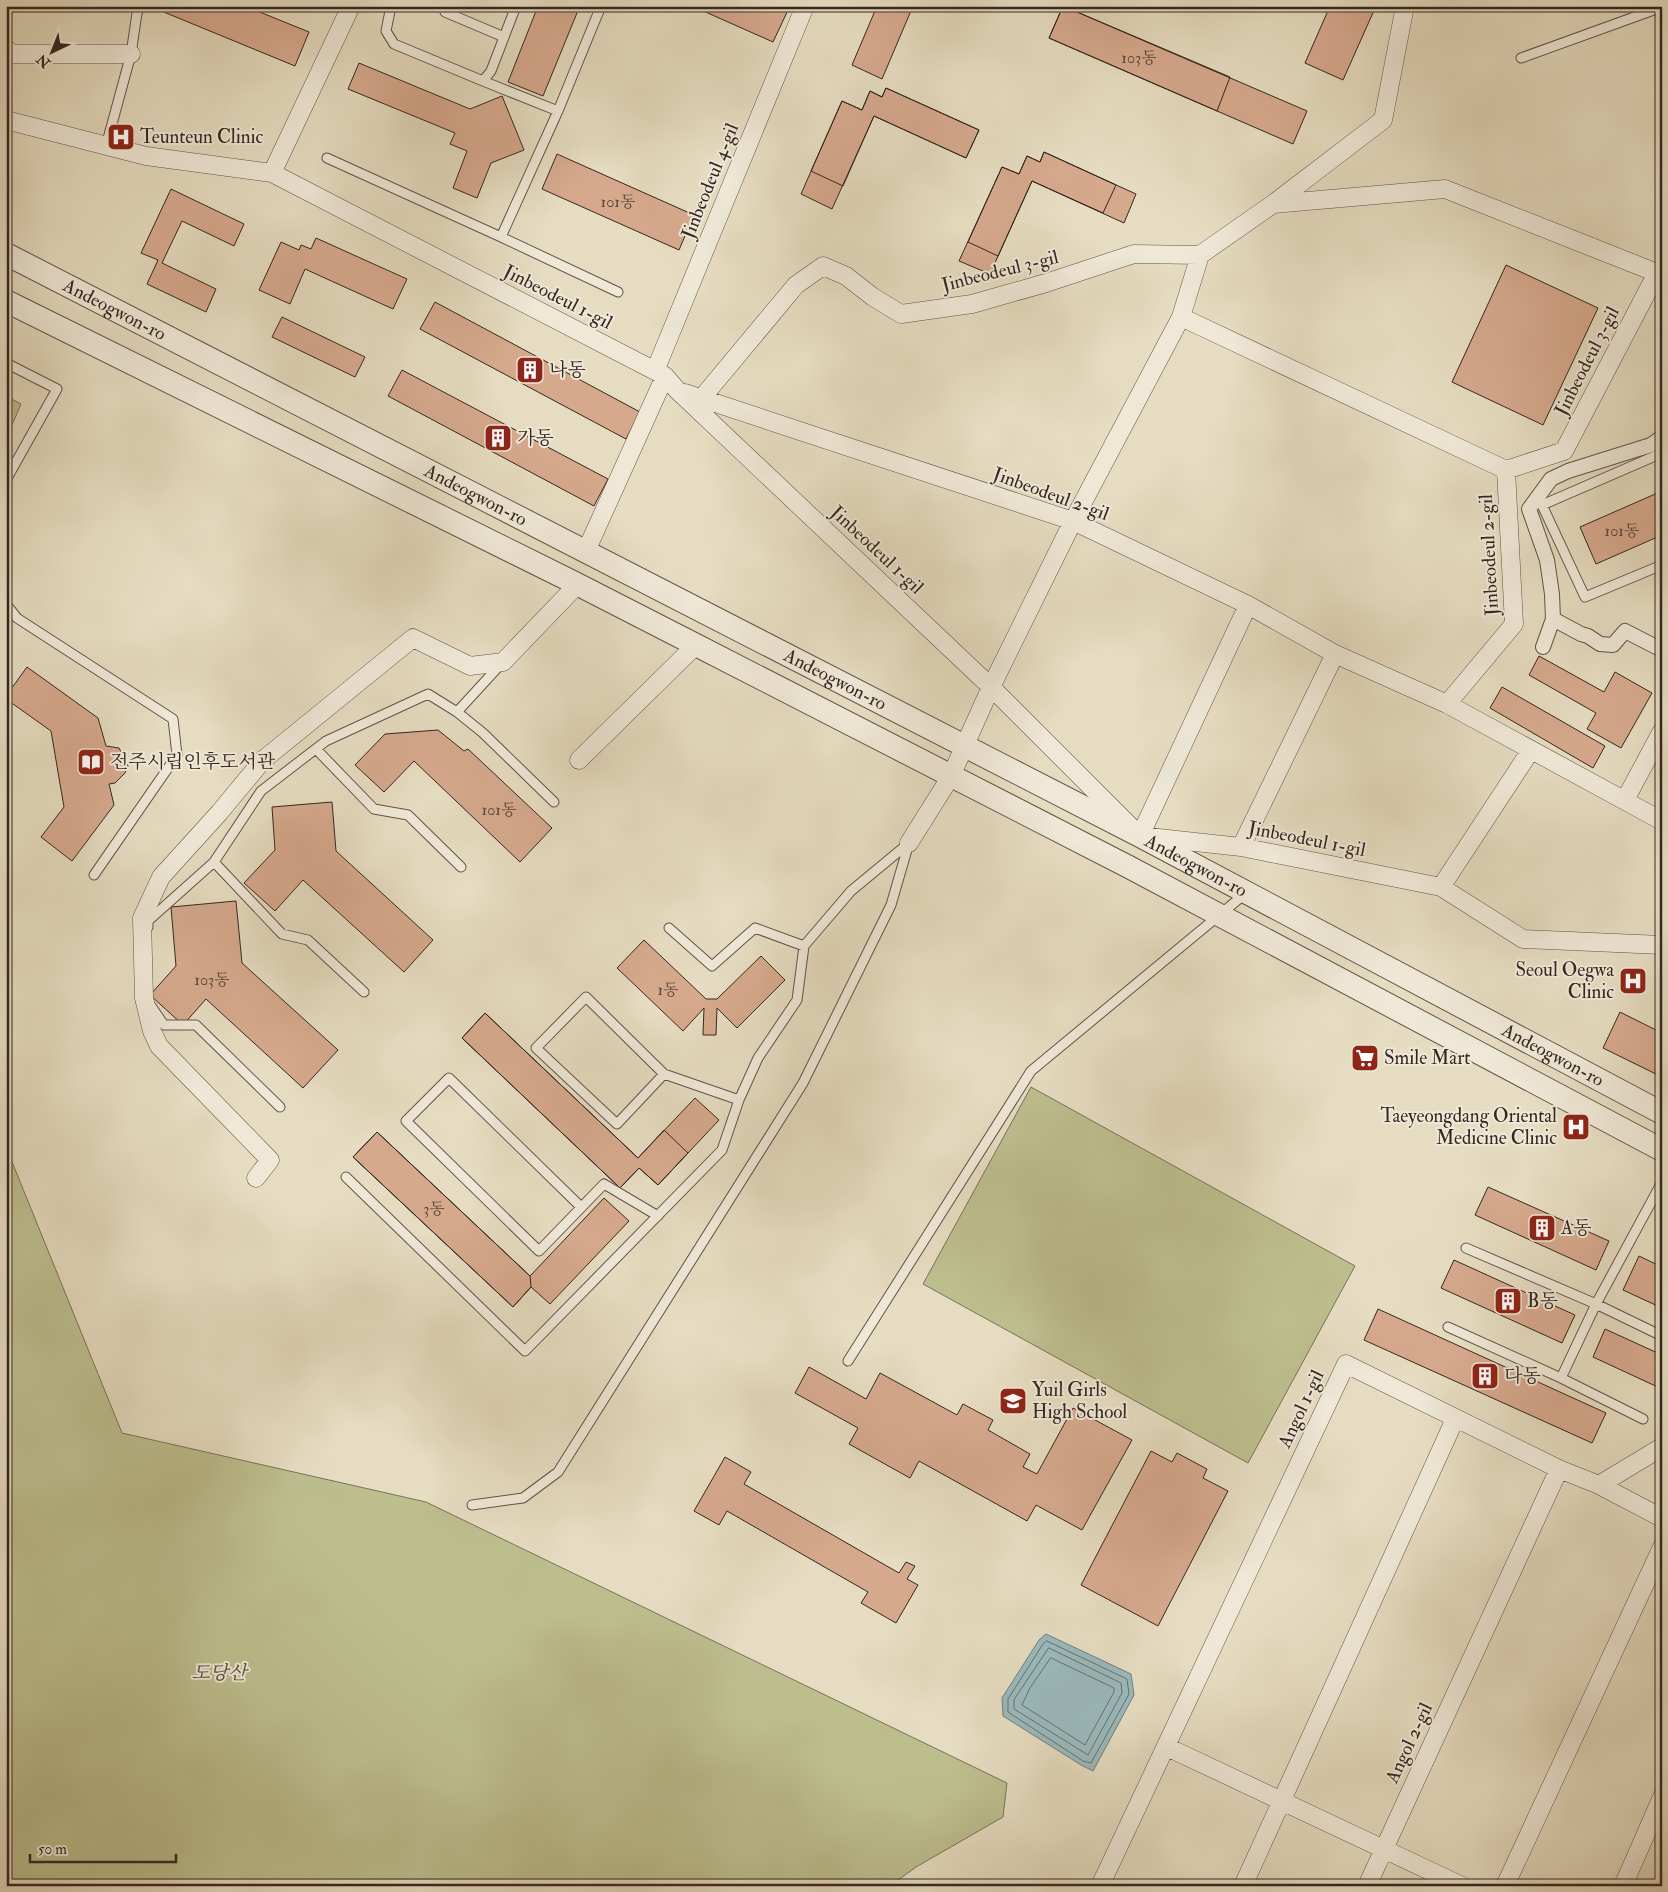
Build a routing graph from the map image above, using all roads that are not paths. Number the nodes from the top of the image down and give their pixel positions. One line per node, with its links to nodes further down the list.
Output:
1 (140, 6): 12 (lane)
2 (351, 6): 19 (street)
3 (391, 6): 14 (lane)
4 (516, 6): 10 (lane)
5 (601, 6): 15 (lane)
6 (805, 6): 28 (street, Jinbeodeul 4-gil)
7 (1405, 6): 20 (street)
8 (1662, 7): 13 (lane)
9 (445, 12): 10 (lane)
10 (504, 37): 14 (lane)
11 (6, 48): 12 (street)
12 (131, 54): 17 (lane)
13 (1521, 58)
14 (483, 81): 15 (lane)
15 (558, 111): 21 (lane)
16 (6, 120): 17 (street, Jinbeodeul 1-gil)
17 (106, 146): 19 (street, Jinbeodeul 1-gil)
18 (327, 158): 21 (lane)
19 (272, 173): 28 (street, Jinbeodeul 1-gil)
20 (1272, 204): 23 (street); 33 (street, Jinbeodeul 3-gil)
21 (501, 237): 24 (lane)
22 (6, 254): 36 (street, Andeogwon-ro)
23 (1200, 255): 26 (street); 30 (street, Jinbeodeul 3-gil)
24 (618, 292)
25 (6, 301): 38 (street, Andeogwon-ro)
26 (1181, 317): 33 (street); 35 (street)
27 (6, 362): 34 (lane)
28 (660, 374): 29 (street, Jinbeodeul 1-gil); 36 (street, Jinbeodeul 4-gil)
29 (677, 390): 30 (street, Jinbeodeul 2-gil); 47 (street, Jinbeodeul 1-gil)
30 (701, 399): 35 (street, Jinbeodeul 2-gil)
31 (1662, 437): 41 (street)
32 (1662, 453): 37 (lane)
33 (1506, 470): 48 (street, Jinbeodeul 2-gil)
34 (6, 480)
35 (1073, 521): 40 (street, Jinbeodeul 2-gil); 47 (street)
36 (584, 551): 51 (street, Andeogwon-ro)
37 (1662, 565)
38 (578, 584): 42 (street, Andeogwon-ro); 46 (street)
39 (6, 604): 64 (lane)
40 (1248, 605): 45 (street, Jinbeodeul 2-gil); 59 (street)
41 (1553, 619): 43 (street); 44 (street)
42 (696, 645): 54 (street); 55 (street, Andeogwon-ro)
43 (1543, 647)
44 (1662, 650)
45 (1335, 654): 48 (street, Jinbeodeul 2-gil); 61 (street)
46 (503, 662): 49 (lane); 78 (street)
47 (991, 687): 51 (street); 59 (street, Jinbeodeul 1-gil)
48 (1447, 704): 53 (street, Jinbeodeul 2-gil)
49 (457, 712): 52 (lane); 57 (lane)
50 (1662, 730): 56 (street)
51 (963, 746): 55 (street); 59 (street, Andeogwon-ro)
52 (316, 749): 62 (lane); 63 (lane)
53 (1531, 750): 56 (street, Jinbeodeul 2-gil); 65 (street)
54 (579, 760)
55 (950, 776): 60 (street); 67 (street, Andeogwon-ro)
56 (1626, 800): 58 (street, Jinbeodeul 2-gil)
57 (554, 802)
58 (1662, 821)
59 (1140, 836): 61 (street, Jinbeodeul 1-gil); 66 (street, Andeogwon-ro)
60 (909, 843): 70 (lane); 93 (lane)
61 (1241, 847): 65 (street, Jinbeodeul 1-gil)
62 (214, 862): 71 (lane); 74 (lane)
63 (461, 868)
64 (94, 875)
65 (1441, 888): 69 (street, Jinbeodeul 1-gil)
66 (1246, 893): 67 (lane); 75 (street, Andeogwon-ro)
67 (1219, 915): 76 (street, Andeogwon-ro); 86 (lane)
68 (669, 928): 70 (lane)
69 (1662, 945)
70 (804, 946): 73 (lane)
71 (364, 992)
72 (664, 1074): 72 (lane); 73 (lane)
73 (739, 1100): 81 (lane)
74 (280, 1106)
75 (1662, 1113)
76 (1662, 1150)
77 (346, 1177): 81 (lane)
78 (256, 1178)
79 (1662, 1182): 83 (lane)
80 (581, 1207): 80 (lane); 81 (lane)
81 (658, 1216)
82 (1466, 1248): 83 (lane)
83 (1596, 1304): 85 (lane); 87 (lane)
84 (1448, 1327): 87 (lane)
85 (1662, 1336)
86 (848, 1361)
87 (1561, 1378): 89 (lane)
88 (1455, 1419): 91 (street, Angol 1-gil); 96 (street, Angol 1-gil); 98 (street)
89 (1643, 1419)
90 (1662, 1447): 92 (street)
91 (1560, 1469): 92 (street, Angol 1-gil); 99 (street, Angol 2-gil)
92 (1599, 1485): 94 (street, Angol 1-gil)
93 (472, 1505)
94 (1662, 1518)
95 (1662, 1547): 104 (street)
96 (1167, 1747): 98 (street); 100 (street)
97 (1662, 1798): 105 (street)
98 (1281, 1801): 99 (street); 101 (street)
99 (1384, 1849): 102 (street, Angol 2-gil); 103 (street)
100 (1100, 1886)
101 (1243, 1886)
102 (1366, 1886)
103 (1462, 1886)
104 (1505, 1886)
105 (1623, 1886)

